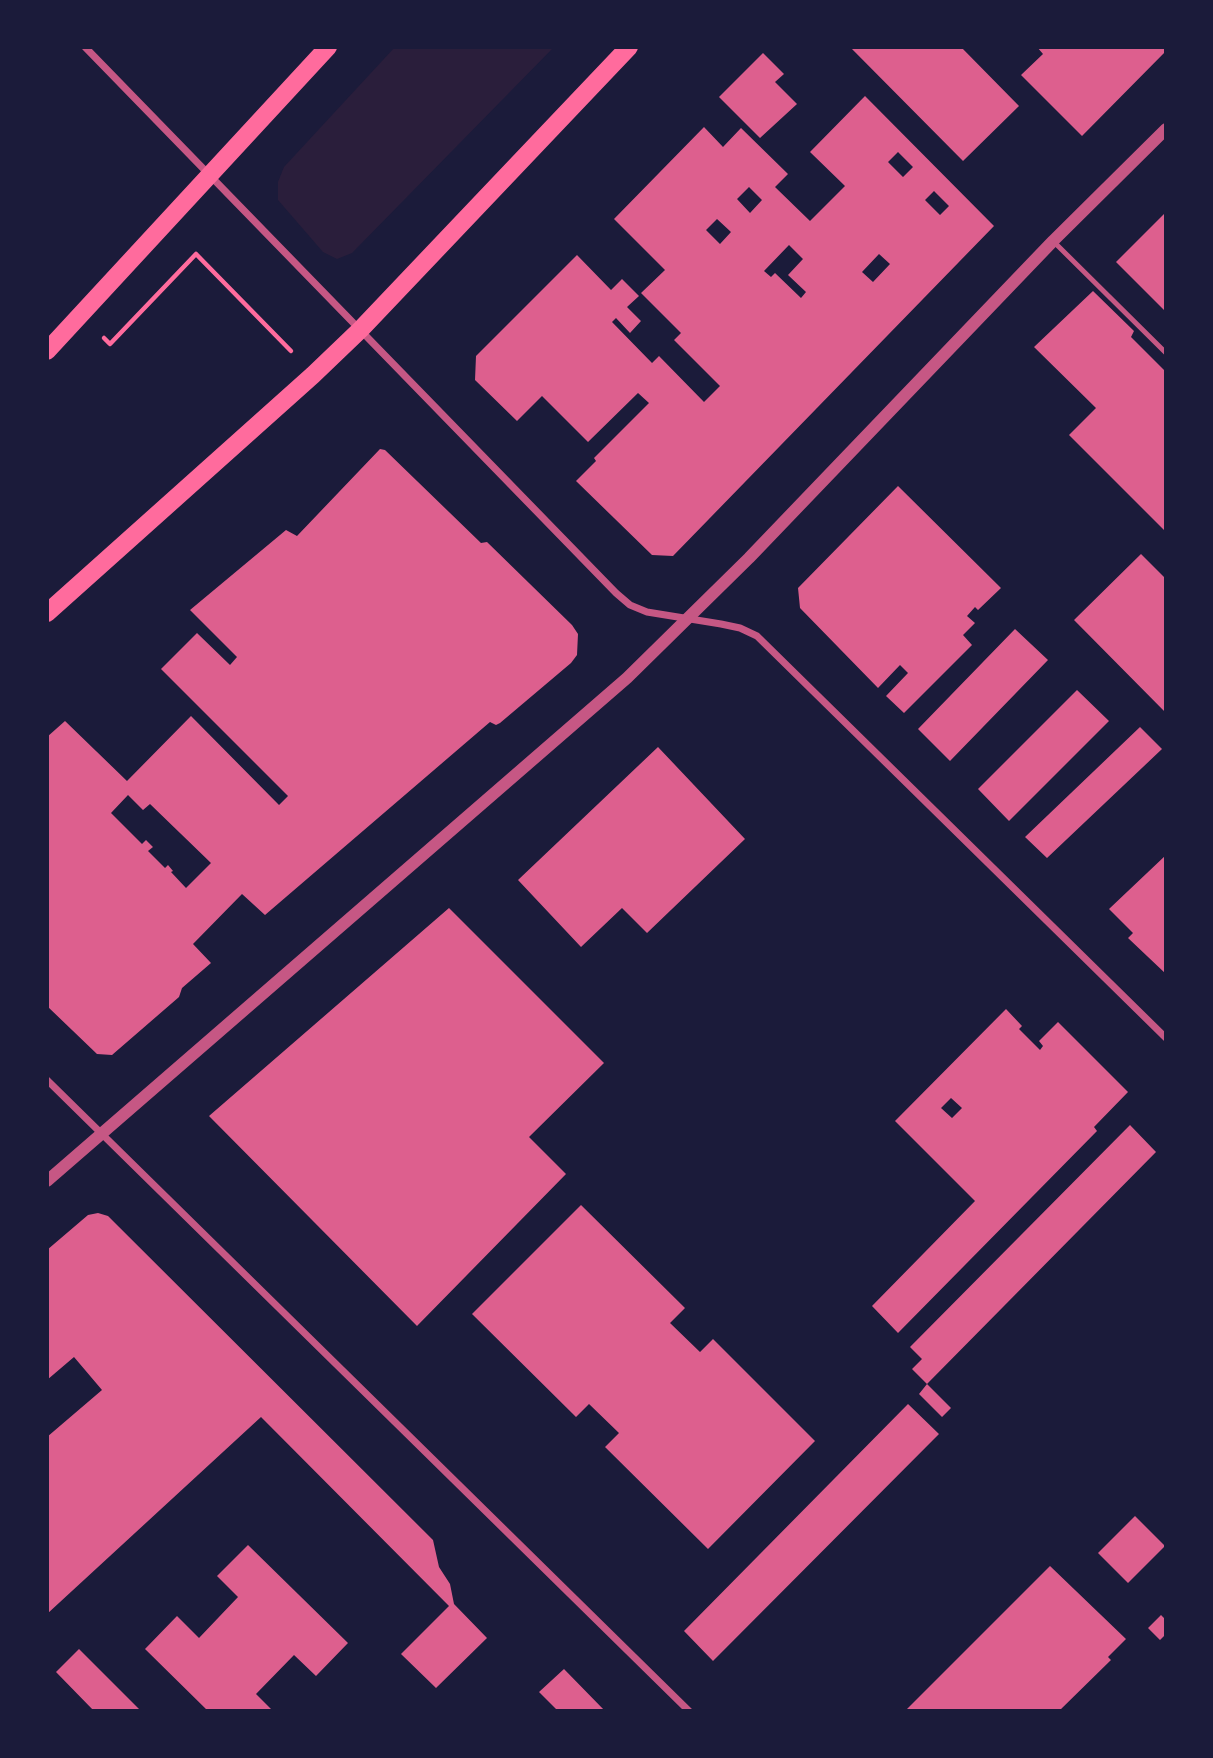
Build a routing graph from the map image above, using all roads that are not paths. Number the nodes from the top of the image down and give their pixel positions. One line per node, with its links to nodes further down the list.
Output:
1 (85, 47): 5 (street)
2 (328, 47): 5 (main road)
3 (629, 47): 7 (main road)
4 (1166, 129): 6 (street)
5 (211, 176): 7 (street); 8 (main road)
6 (1053, 241): 9 (lane); 11 (street)
7 (361, 329): 10 (main road); 11 (street)
8 (47, 351)
9 (1166, 354)
10 (47, 613)
11 (688, 619): 12 (street); 14 (street)
12 (1166, 1038)
13 (47, 1080): 14 (street)
14 (102, 1132): 15 (street); 16 (street)
15 (47, 1181)
16 (689, 1711)

